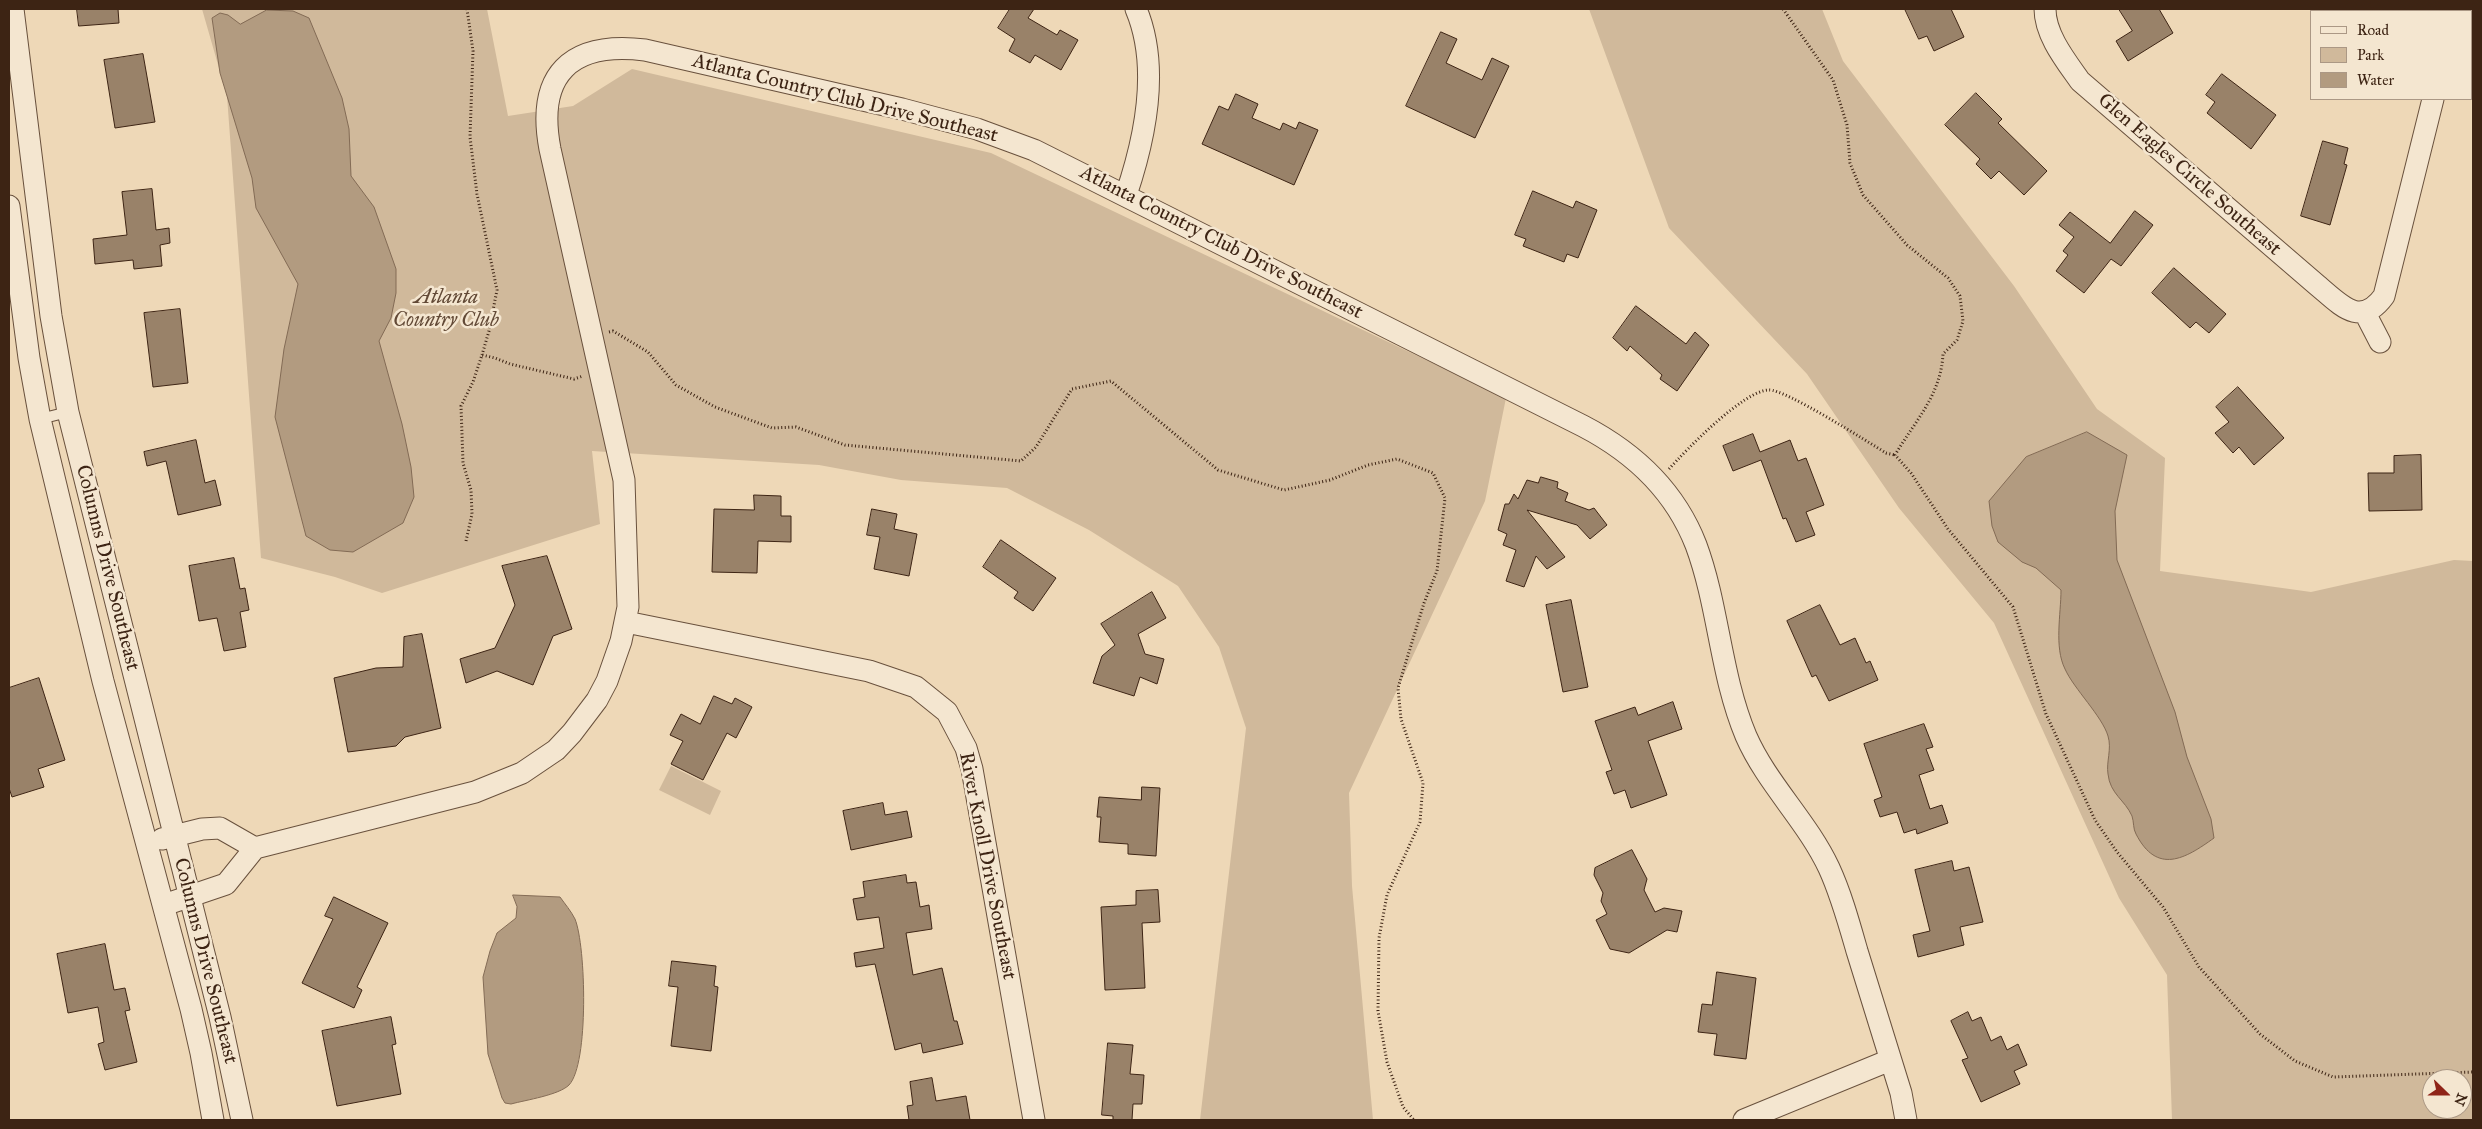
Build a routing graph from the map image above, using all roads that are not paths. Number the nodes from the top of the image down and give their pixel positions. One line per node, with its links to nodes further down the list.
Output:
1 (13, 9): 9 (street, Columns Drive Southeast)
2 (1136, 9): 5 (street)
3 (2045, 9): 7 (street, Glen Eagles Circle Southeast)
4 (2433, 100): 7 (street)
5 (1126, 195): 11 (street, Atlanta Country Club Drive Southeast); 17 (street, Atlanta Country Club Drive Southeast)
6 (9, 206): 10 (street, Columns Drive Southeast)
7 (2365, 313): 8 (street)
8 (2380, 342)
9 (68, 412): 10 (lane); 12 (street, Columns Drive Southeast)
10 (40, 419): 13 (street, Columns Drive Southeast)
11 (626, 622): 14 (street, Atlanta Country Club Drive Southeast); 20 (street, River Knoll Drive Southeast)
12 (174, 836): 13 (street); 14 (street); 15 (street, Columns Drive Southeast)
13 (147, 843): 16 (street, Columns Drive Southeast)
14 (255, 848): 15 (street)
15 (190, 898): 16 (street); 19 (street, Columns Drive Southeast)
16 (164, 905): 18 (street, Columns Drive Southeast)
17 (1890, 1060): 21 (street); 22 (street, Atlanta Country Club Drive Southeast)
18 (213, 1120)
19 (242, 1120)
20 (1034, 1120)
21 (1744, 1120)
22 (1906, 1120)

